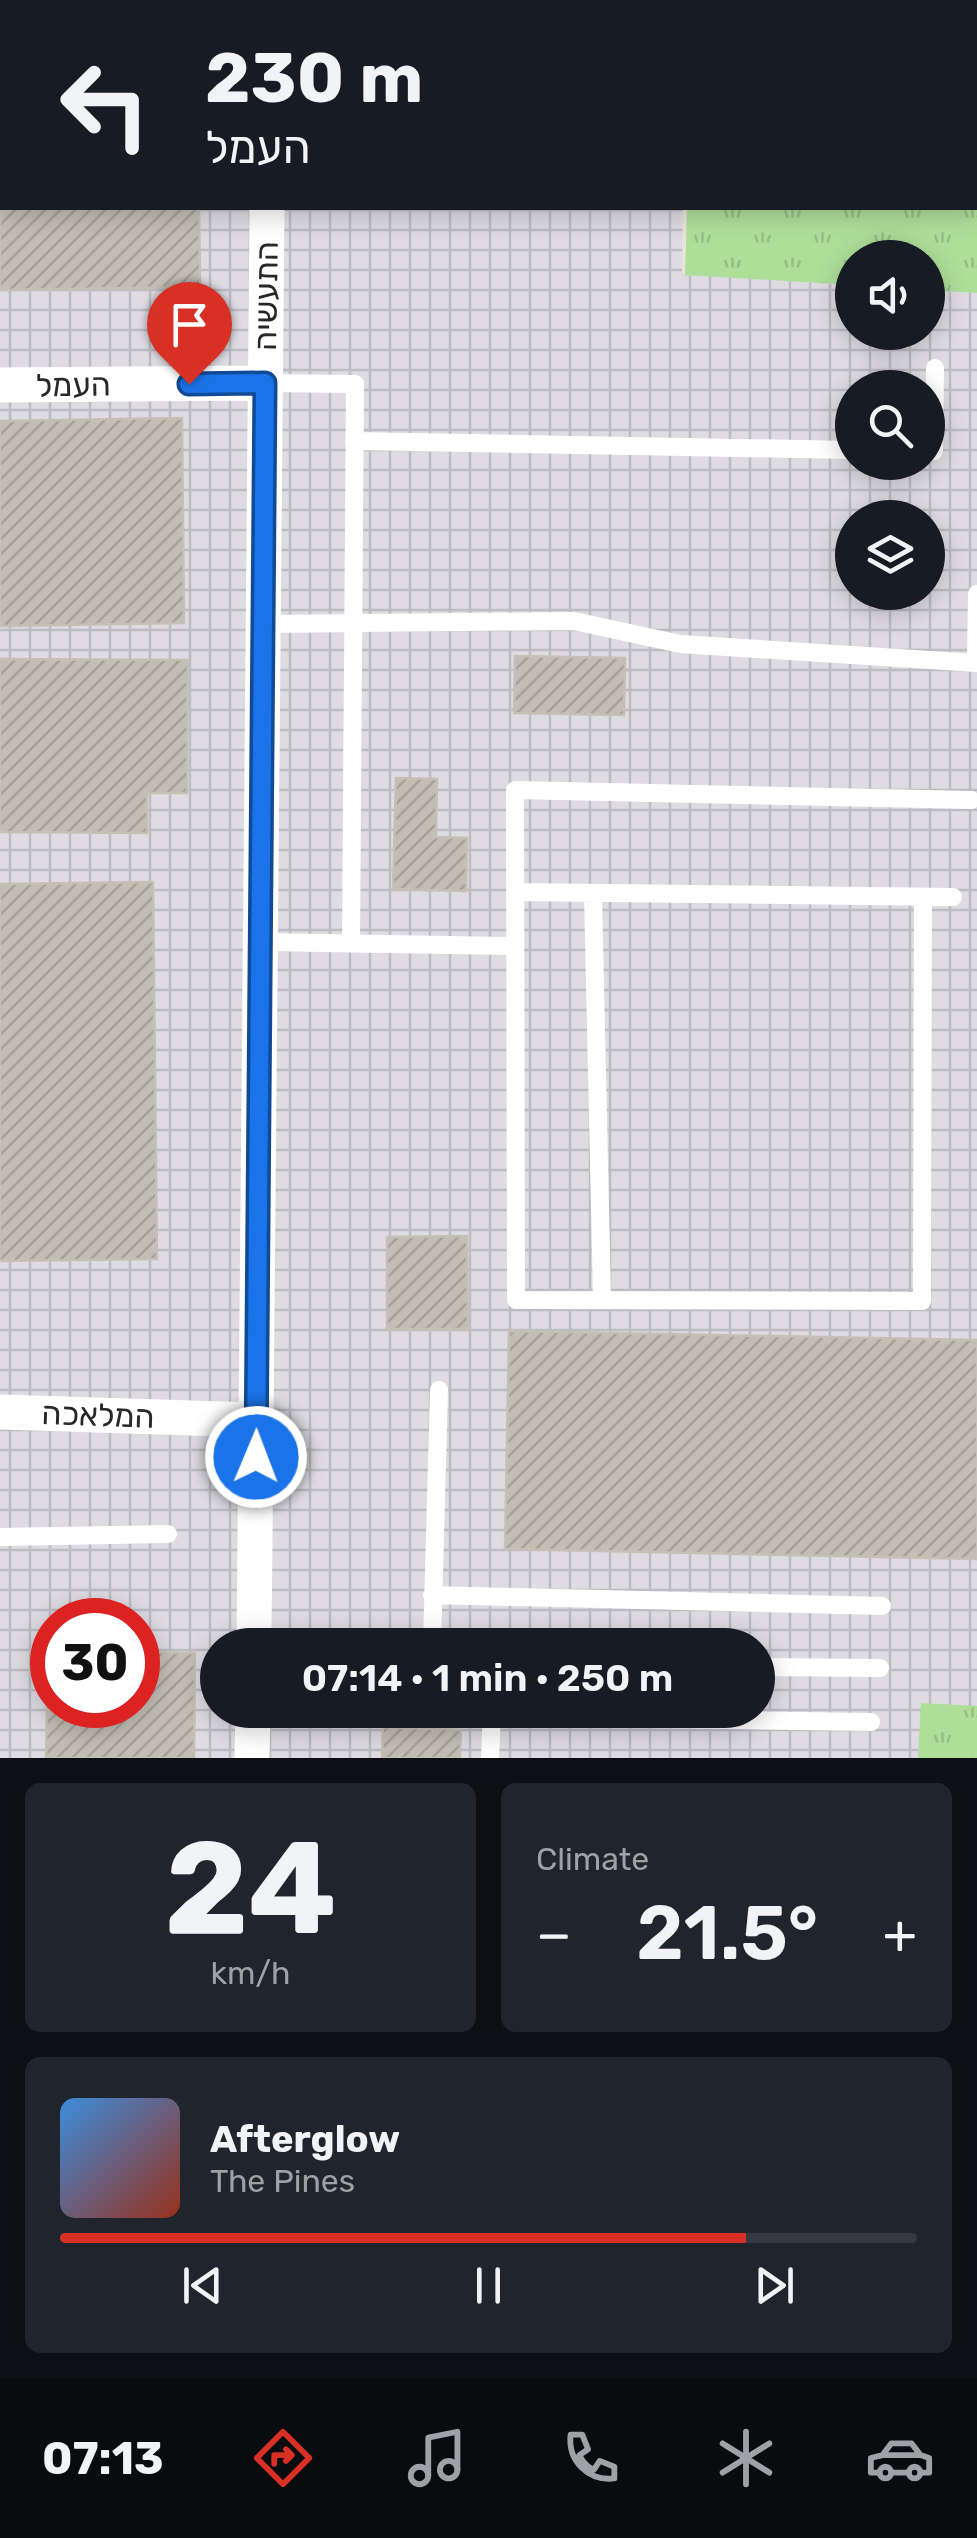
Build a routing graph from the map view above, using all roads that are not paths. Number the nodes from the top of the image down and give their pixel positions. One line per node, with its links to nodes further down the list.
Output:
1 (267, 210): 2 (street, התעשיה)
2 (265, 383): 3 (street, העמל); 4 (lane); 7 (street, התעשיה)
3 (0, 385)
4 (354, 441): 5 (lane); 8 (lane)
5 (835, 450)
6 (977, 594): 8 (lane)
7 (263, 624): 8 (lane); 14 (street, התעשיה)
8 (353, 625): 15 (lane)
9 (971, 800): 10 (lane)
10 (515, 892): 11 (lane); 16 (lane)
11 (593, 894): 12 (lane); 17 (lane)
12 (923, 897): 13 (lane); 17 (lane)
13 (953, 897)
14 (260, 942): 15 (lane); 20 (street, התעשיה)
15 (350, 943): 16 (lane)
16 (515, 946): 17 (lane)
17 (602, 1298)
18 (439, 1390): 23 (lane)
19 (0, 1412): 20 (street, המלאכה)
20 (256, 1420): 25 (street, התעשיה)
21 (168, 1534): 22 (lane)
22 (0, 1537)
23 (432, 1595): 24 (lane); 26 (lane)
24 (882, 1606)
25 (254, 1628)
26 (432, 1628)
27 (775, 1667): 28 (lane)
28 (880, 1668)
29 (775, 1720): 30 (lane)
30 (871, 1722)
31 (253, 1728): 33 (street)
32 (491, 1728): 34 (lane)
33 (252, 1758)
34 (490, 1758)

